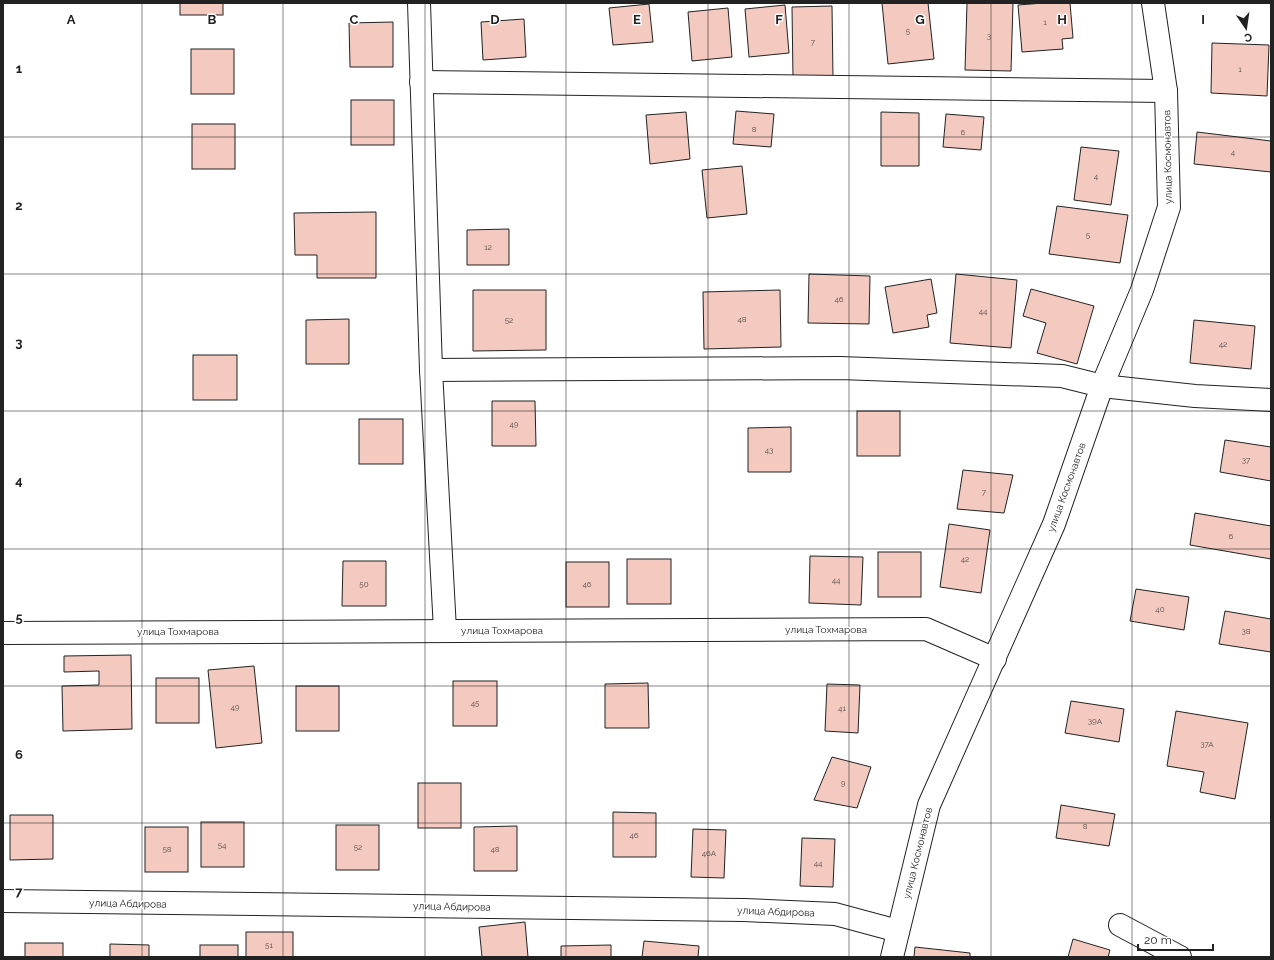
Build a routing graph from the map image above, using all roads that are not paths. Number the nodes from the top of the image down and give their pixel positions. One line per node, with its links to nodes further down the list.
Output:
1 (419, 3): 3 (street)
2 (1153, 3): 4 (street, улица Космонавтов)
3 (421, 82): 4 (street); 5 (street)
4 (1166, 91): 6 (street, улица Космонавтов)
5 (430, 370): 6 (street); 8 (street)
6 (1102, 386): 7 (street); 10 (street, улица Космонавтов)
7 (1271, 400)
8 (445, 630): 9 (street, улица Тохмарова); 10 (street, улица Тохмарова)
9 (3, 633)
10 (995, 659): 13 (street, улица Космонавтов)
11 (3, 901): 13 (street, улица Абдирова)
12 (1120, 925): 15 (street)
13 (898, 931): 14 (street, улица Космонавтов)
14 (892, 957)
15 (1180, 957)

